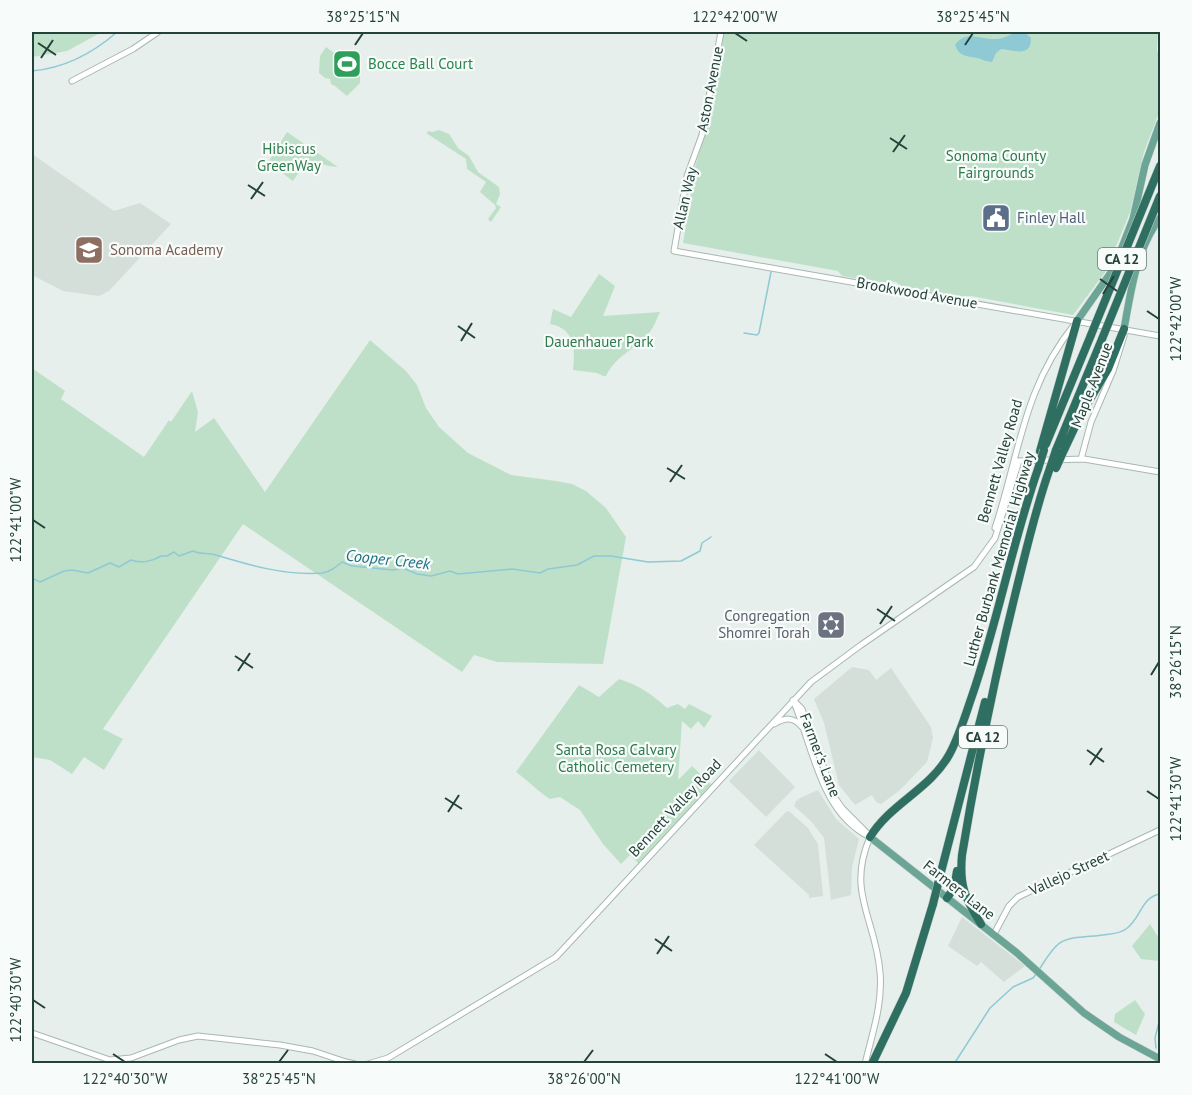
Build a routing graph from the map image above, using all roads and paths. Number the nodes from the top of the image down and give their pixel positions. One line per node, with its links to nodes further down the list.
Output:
1 (158, 32): 3 (street)
2 (721, 32): 5 (street, Aston Avenue)
3 (72, 81)
4 (1161, 123): 7 (main road, Bennett Valley Road)
5 (698, 146): 10 (street, Allan Way)
6 (1161, 166): 15 (highway, Luther Burbank Memorial Highway / CA 12, bridge)
7 (1140, 185): 8 (main road); 11 (main road, Bennett Valley Road)
8 (1161, 196): 14 (highway, Luther Burbank Memorial Highway / CA 12, bridge)
9 (1161, 218): 12 (main road, Maple Avenue)
10 (674, 250): 11 (street, Brookwood Avenue)
11 (1077, 321): 12 (street, Brookwood Avenue); 15 (highway); 17 (street, Bennett Valley Road)
12 (1124, 329): 13 (street, Brookwood Avenue); 14 (highway); 16 (street, Maple Avenue)
13 (1161, 336)
14 (1060, 450): 19 (highway, Luther Burbank Memorial Highway / CA 12, bridge)
15 (1042, 451): 24 (highway, Luther Burbank Memorial Highway / CA 12, bridge)
16 (1081, 459): 17 (street); 18 (street)
17 (1016, 461): 20 (street, Bennett Valley Road)
18 (1161, 472)
19 (1008, 620): 25 (highway, CA 12); 34 (highway, bridge)
20 (793, 700): 21 (street, Bennett Valley Road); 22 (street, Farmers Lane); 24 (street, Farmer's Lane)
21 (770, 726): 22 (street); 32 (street, Bennett Valley Road)
22 (805, 730): 24 (street, Farmers Lane)
23 (1161, 830): 28 (street, Vallejo Street)
24 (870, 837): 26 (main road, Farmers Lane / CA 12); 33 (street)
25 (962, 855): 26 (highway); 27 (highway, CA 12)
26 (947, 898): 27 (main road, Farmers Lane / CA 12)
27 (981, 924): 28 (main road, Farmers Lane / CA 12)
28 (994, 934): 30 (main road, Farmers Lane / CA 12)
29 (32, 1034): 31 (street)
30 (1161, 1059)
31 (355, 1064)
32 (368, 1064)
33 (865, 1064)
34 (872, 1064)

